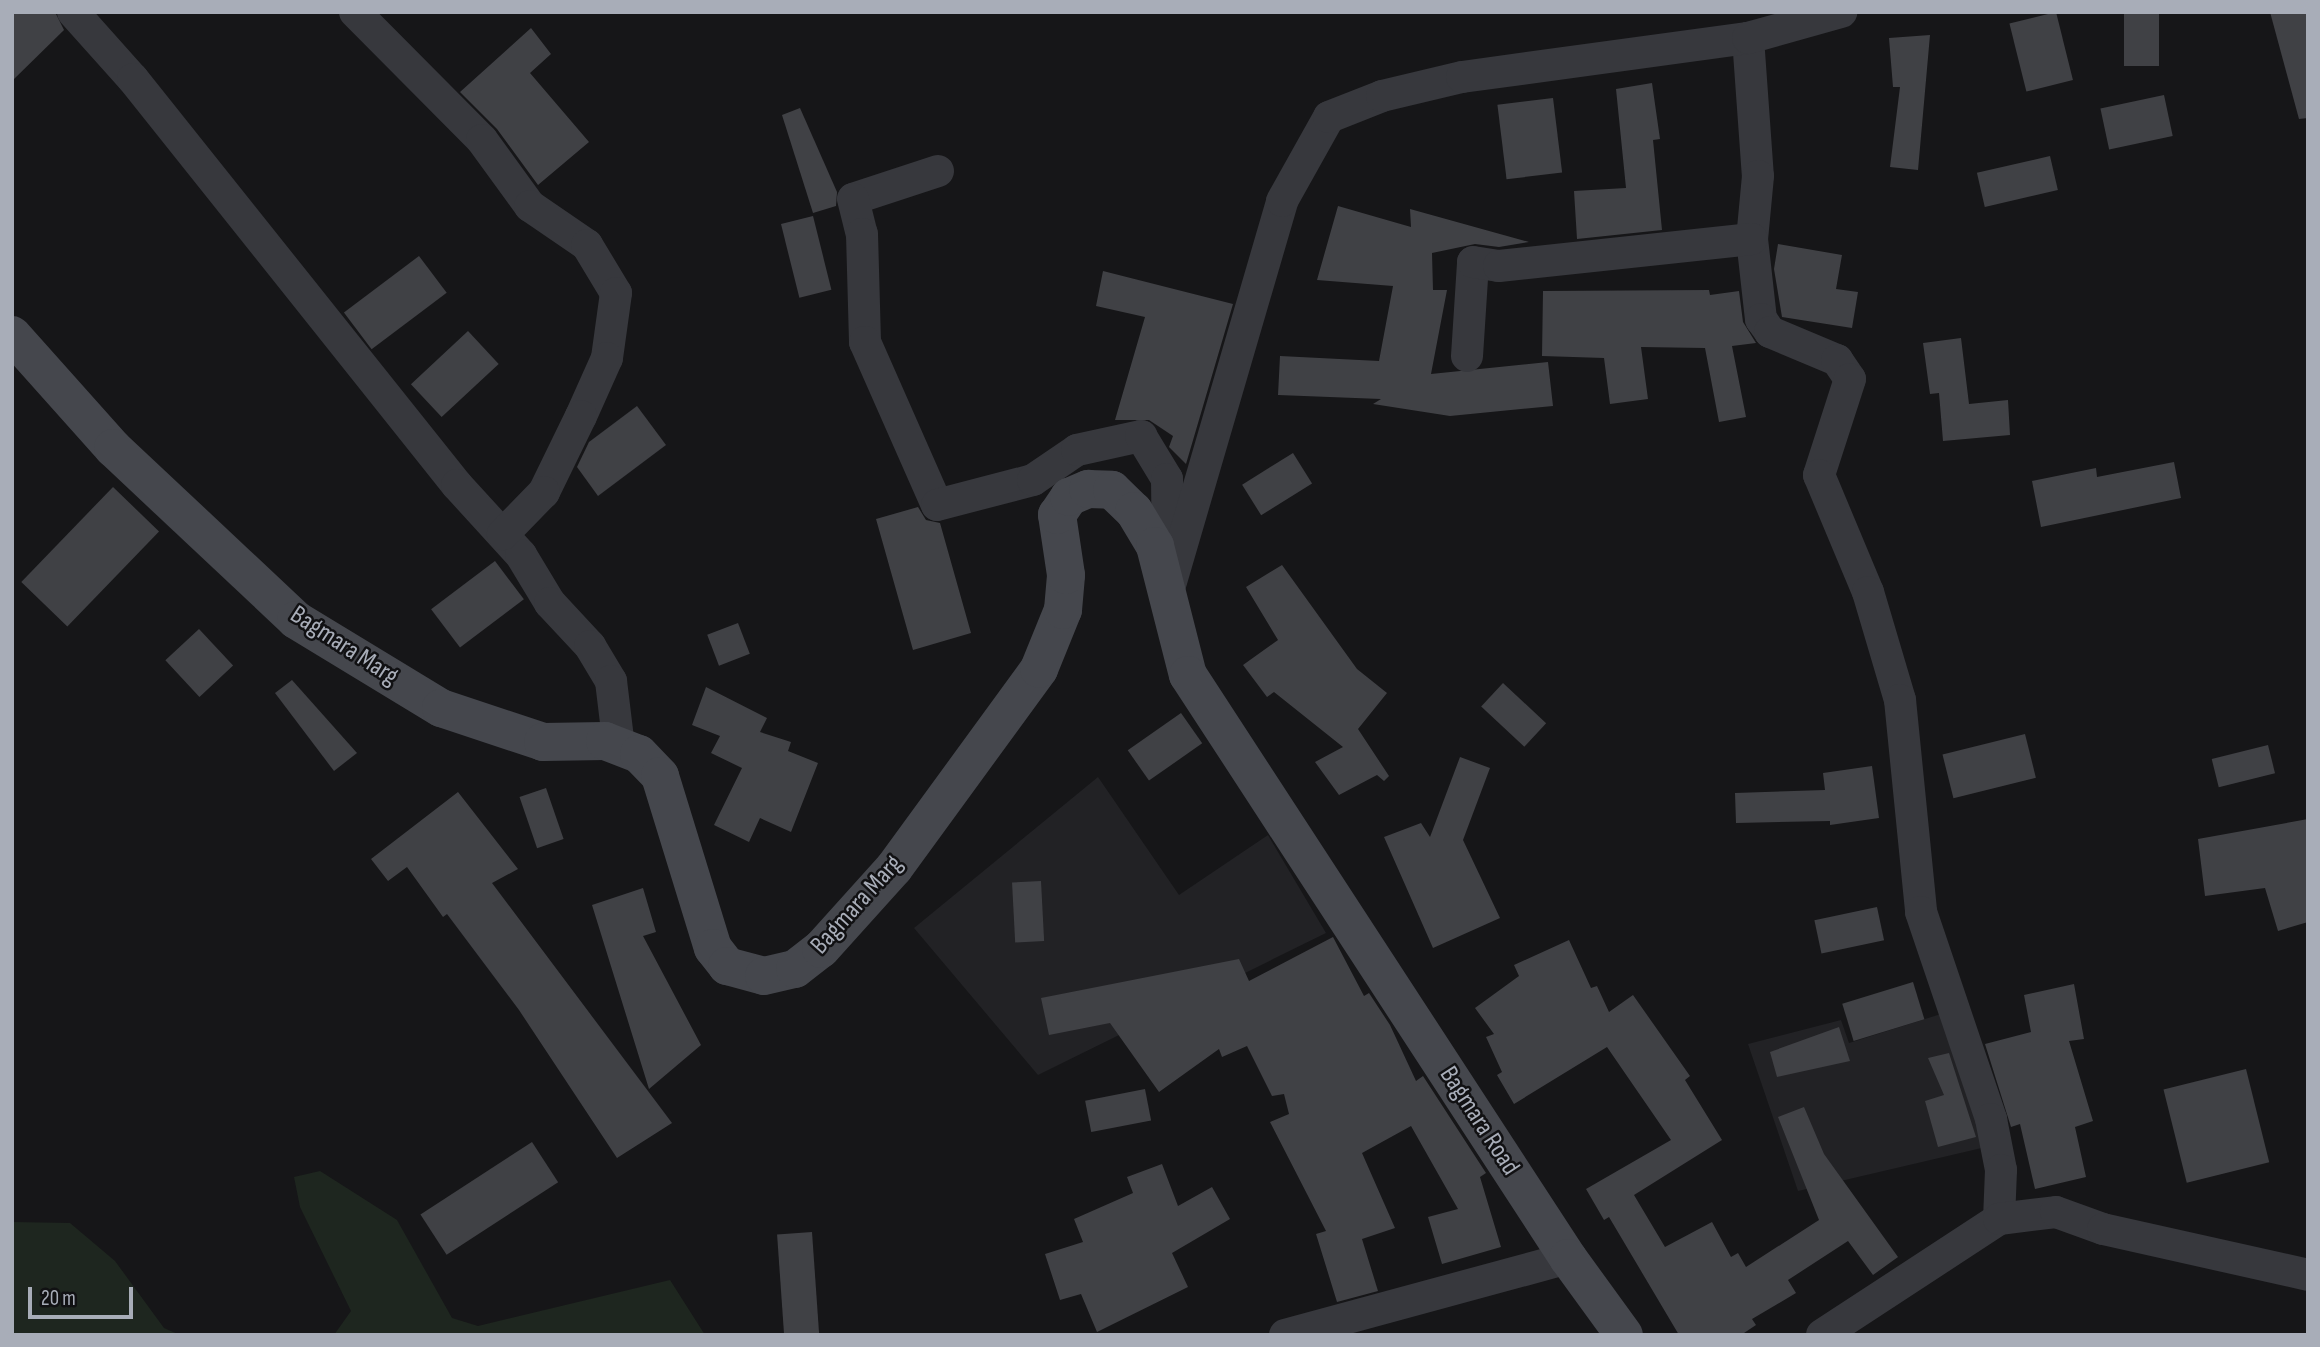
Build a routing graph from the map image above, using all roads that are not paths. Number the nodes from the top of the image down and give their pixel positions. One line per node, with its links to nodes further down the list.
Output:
1 (72, 12): 9 (street)
2 (355, 12): 9 (street)
3 (1841, 12): 4 (street)
4 (1748, 38): 6 (street); 10 (street)
5 (938, 171): 10 (street)
6 (1752, 239): 8 (street); 13 (street)
7 (12, 335): 11 (main road, Bagmara Marg)
8 (1466, 356)
9 (503, 534): 11 (street)
10 (1168, 592): 11 (main road, Bagmara Marg); 12 (main road, Bagmara Marg)
11 (619, 747)
12 (1340, 903): 14 (main road, Bagmara Road)
13 (1999, 1219): 15 (street); 18 (street)
14 (1567, 1258): 16 (street); 17 (main road, Bagmara Road)
15 (2308, 1275)
16 (1285, 1335)
17 (1625, 1335)
18 (1822, 1335)

